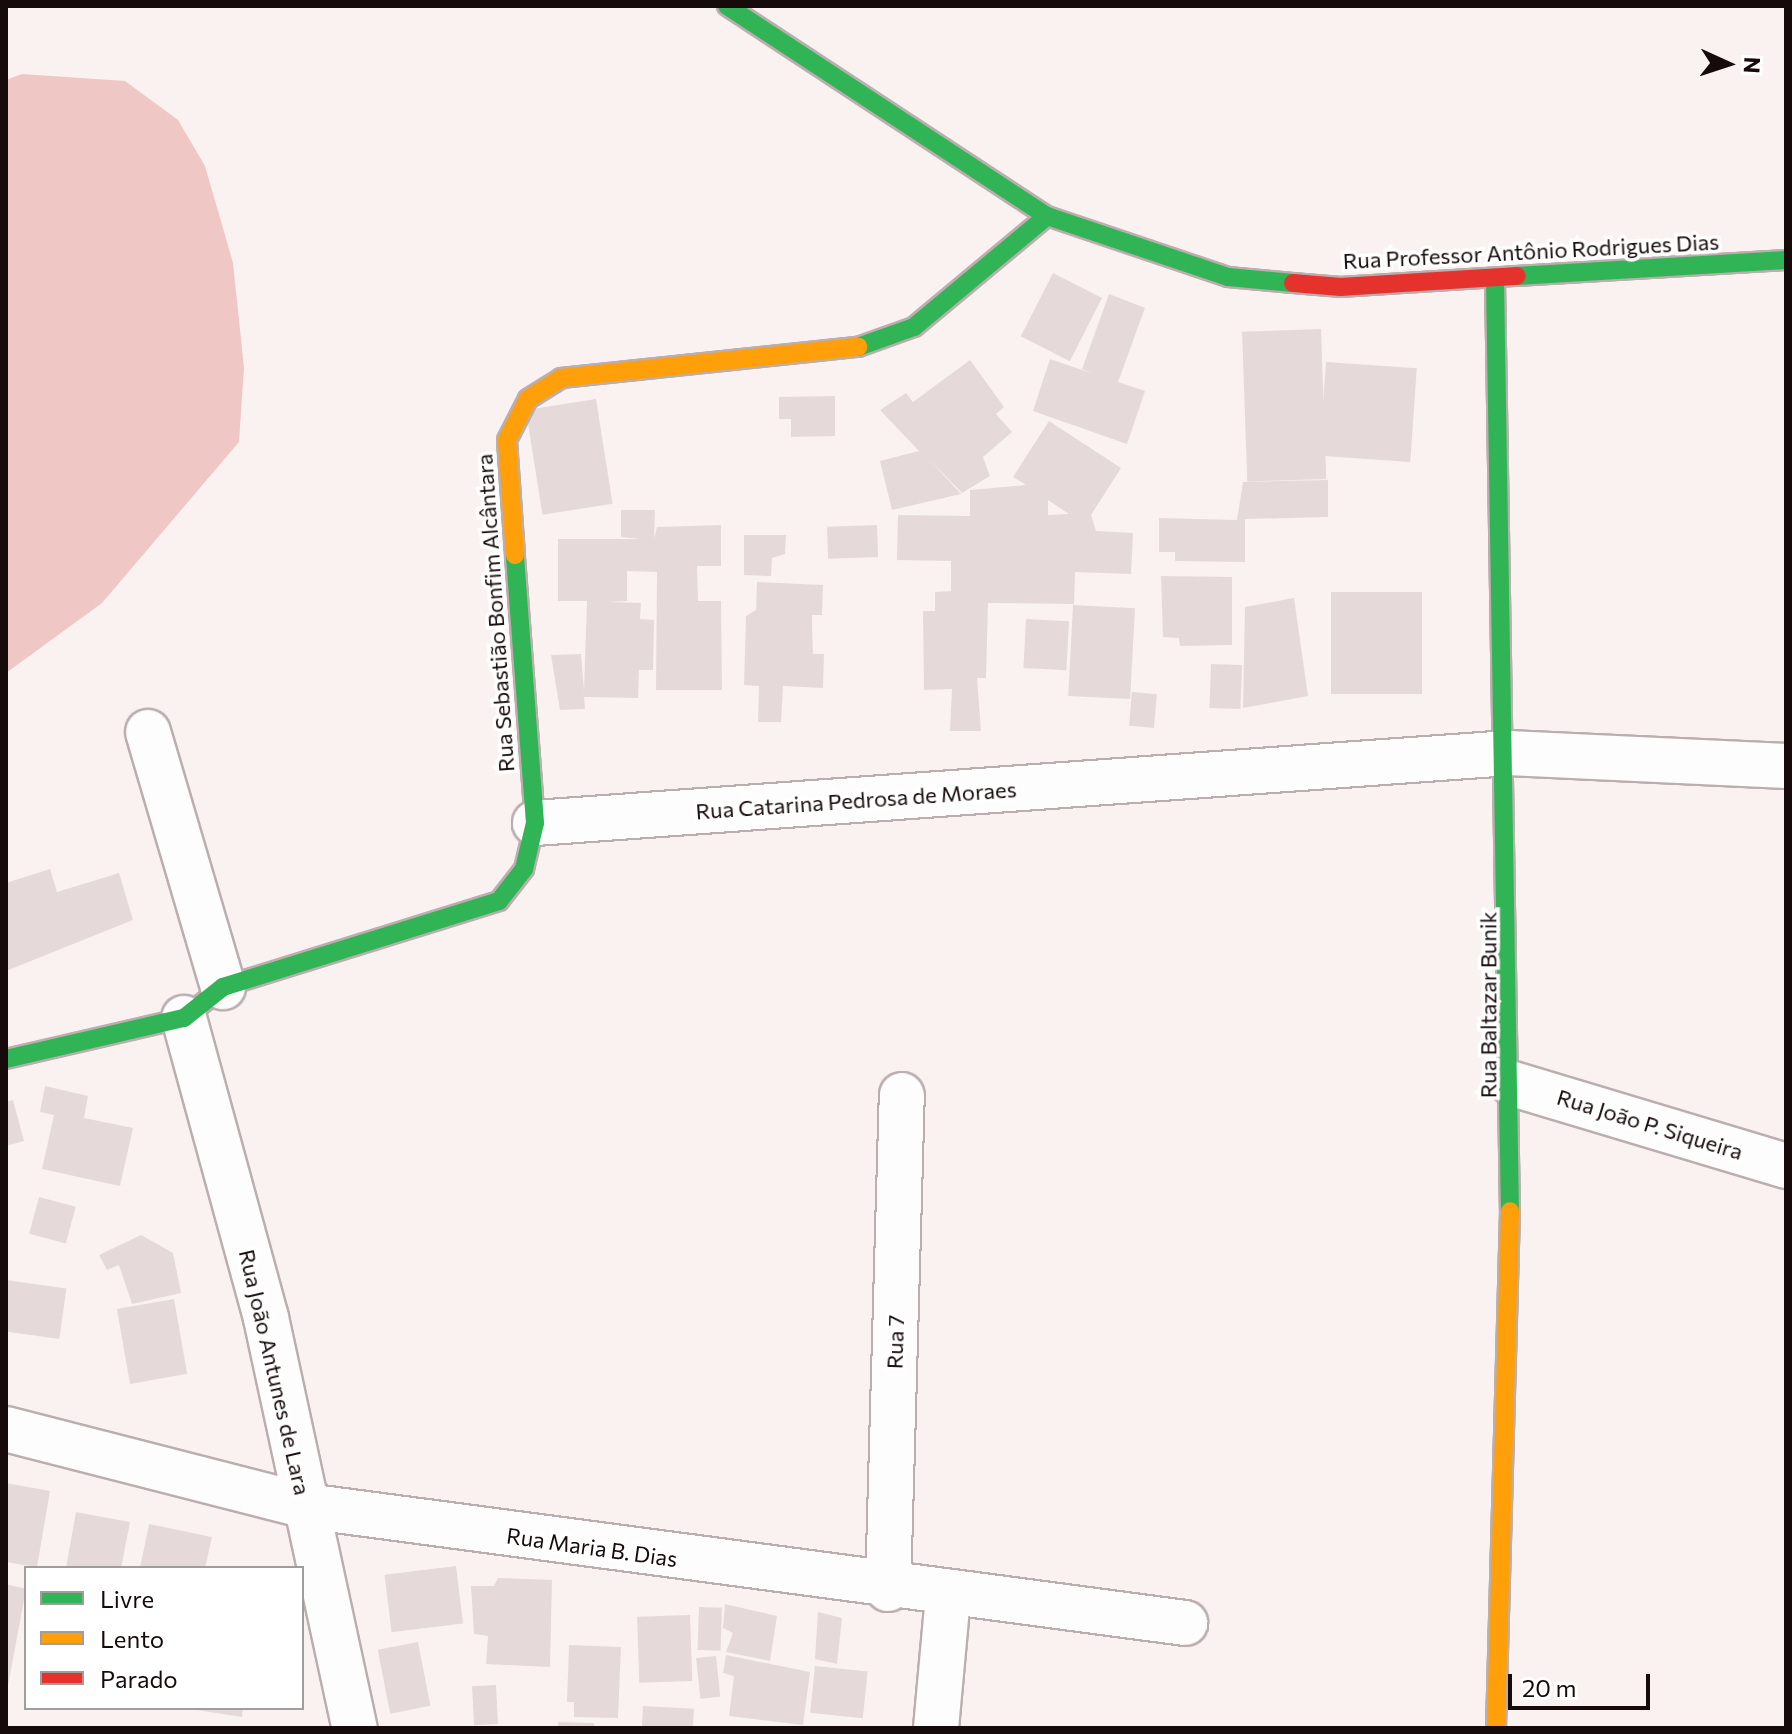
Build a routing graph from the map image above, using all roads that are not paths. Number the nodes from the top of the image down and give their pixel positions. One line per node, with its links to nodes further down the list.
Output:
1 (727, 6): 2 (street, Rua Professor Antônio Rodrigues Dias)
2 (1047, 216): 4 (street, Rua Professor Antônio Rodrigues Dias); 8 (street, Rua Sebastião Bonfim Alcântara)
3 (1786, 260): 4 (street, Rua Professor Antônio Rodrigues Dias)
4 (1495, 281): 6 (street, Rua Baltazar Bunik)
5 (148, 732): 9 (street)
6 (1509, 753): 7 (street, Rua Catarina Pedrosa de Moraes); 8 (street, Rua Catarina Pedrosa de Moraes); 12 (street, Rua Baltazar Bunik)
7 (1786, 766)
8 (535, 823): 9 (street)
9 (223, 987): 10 (street)
10 (184, 1018): 11 (street); 16 (street, Rua João Antunes de Lara)
11 (6, 1059)
12 (1513, 1084): 14 (street, Rua João P. Siqueira); 22 (street, Rua Baltazar Bunik)
13 (902, 1095): 17 (street, Rua 7)
14 (1786, 1166)
15 (6, 1429): 16 (street, Rua Maria B. Dias)
16 (306, 1506): 17 (street, Rua Maria B. Dias); 20 (street, Rua João Antunes de Lara)
17 (888, 1589): 18 (street, Rua Maria B. Dias)
18 (948, 1596): 19 (street, Rua Maria B. Dias); 21 (street)
19 (1185, 1623)
20 (355, 1728)
21 (936, 1728)
22 (1496, 1728)

